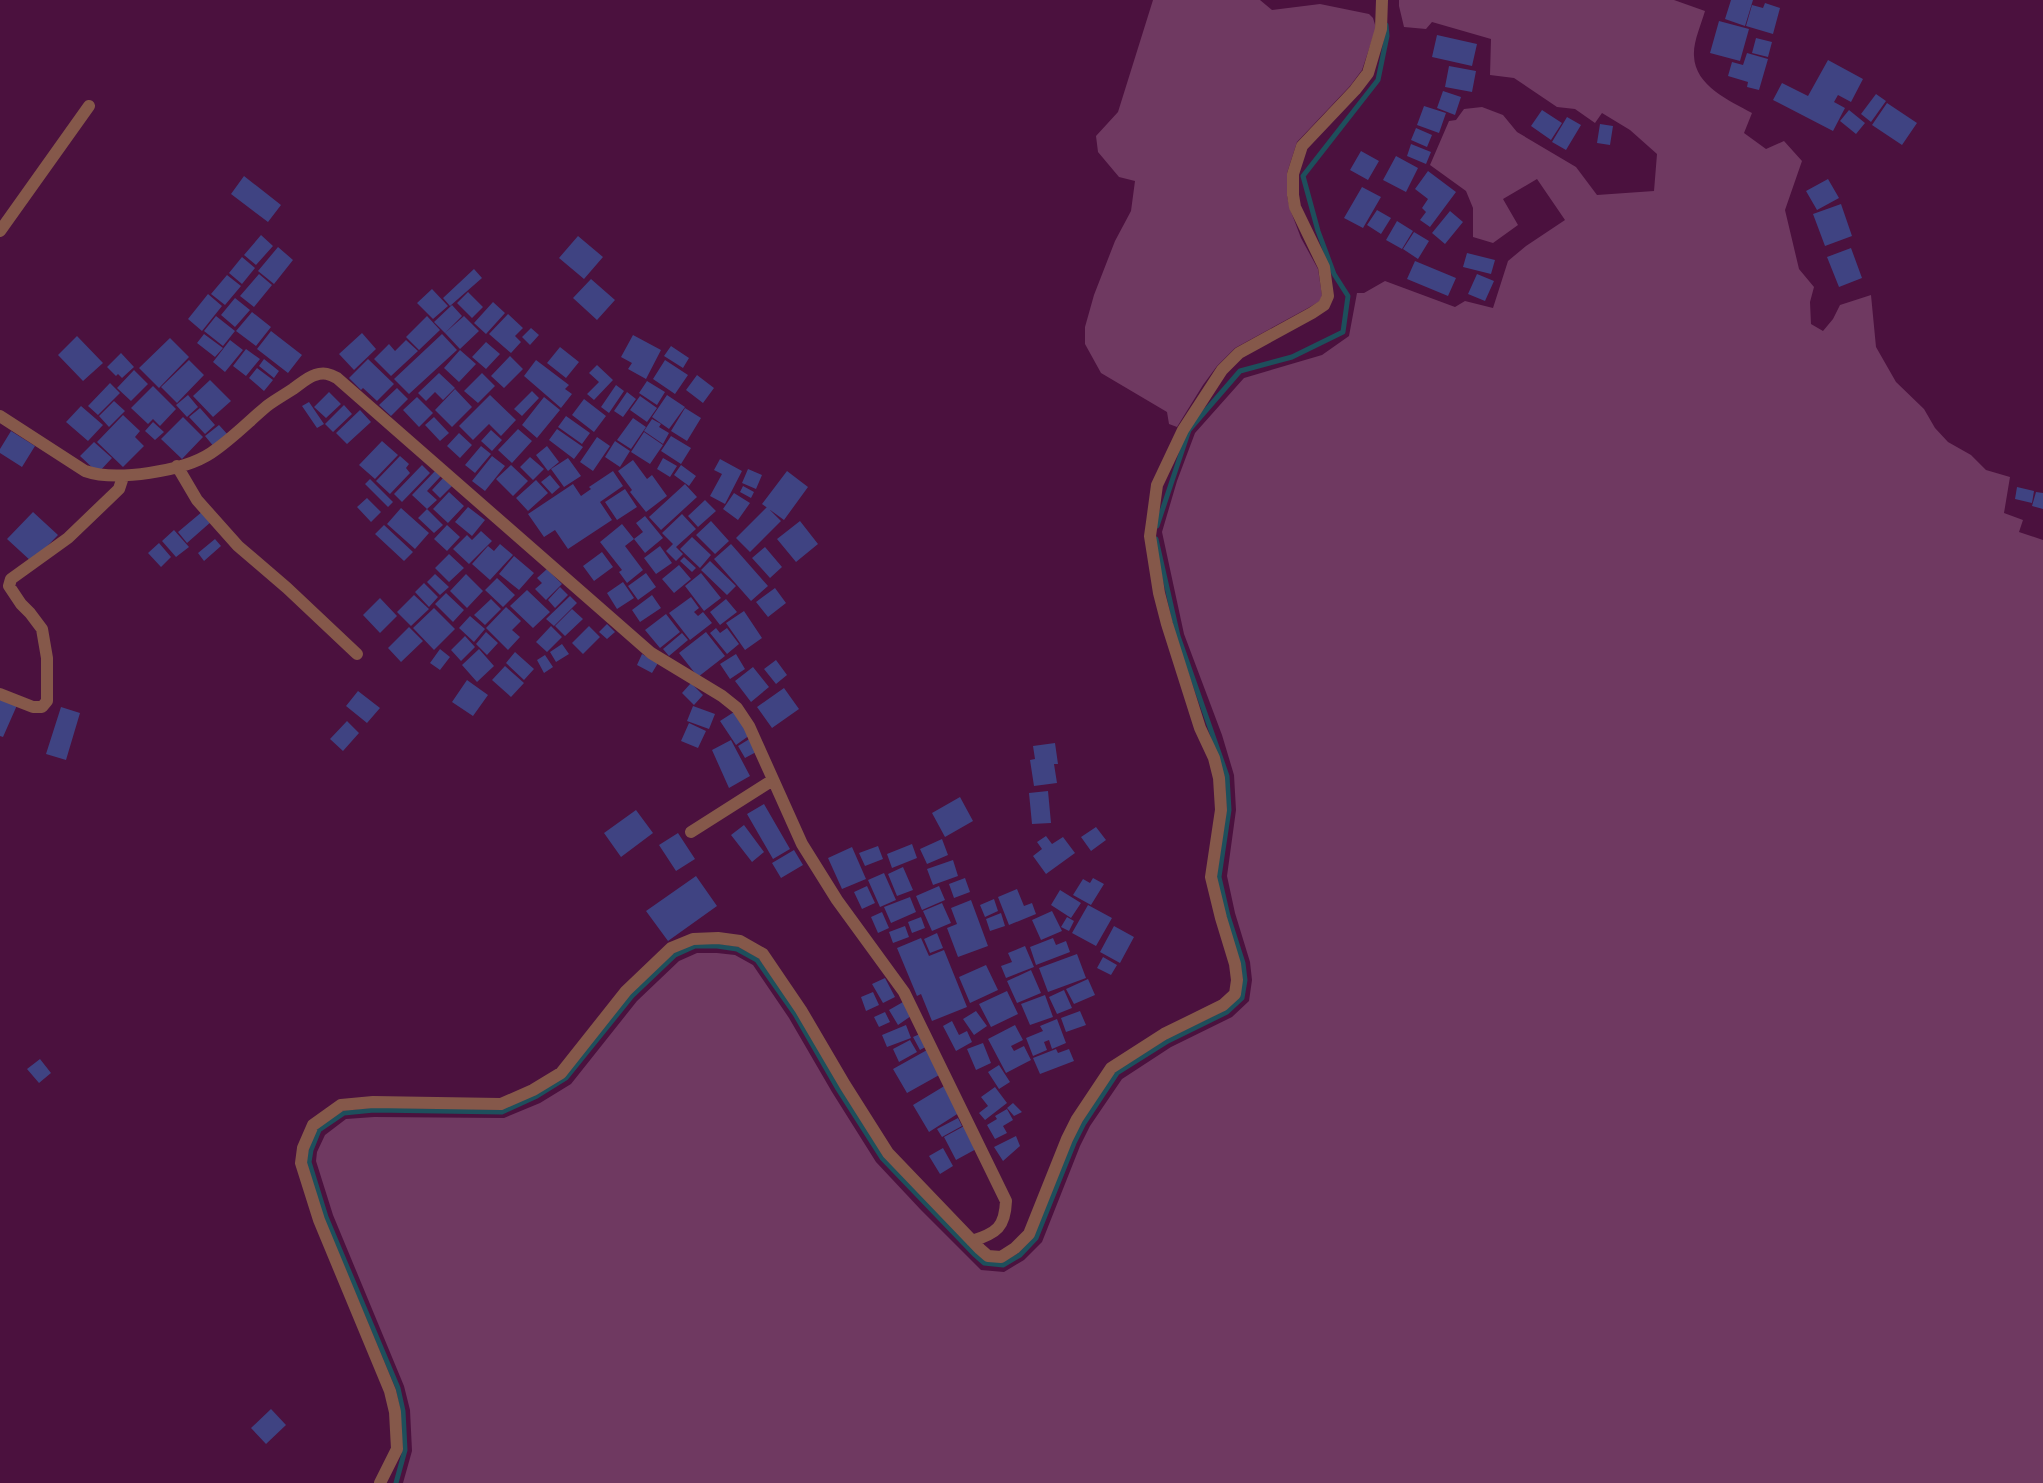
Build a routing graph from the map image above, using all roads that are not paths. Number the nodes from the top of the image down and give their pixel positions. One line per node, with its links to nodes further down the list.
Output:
1 (1382, 0): 11 (street)
2 (89, 106): 3 (street)
3 (0, 231)
4 (0, 416): 6 (street)
5 (177, 466): 6 (street); 7 (street); 9 (street)
6 (123, 477): 8 (street)
7 (357, 654)
8 (0, 694)
9 (773, 780): 10 (street); 11 (street)
10 (692, 832)
11 (972, 1241): 12 (street)
12 (380, 1483)

